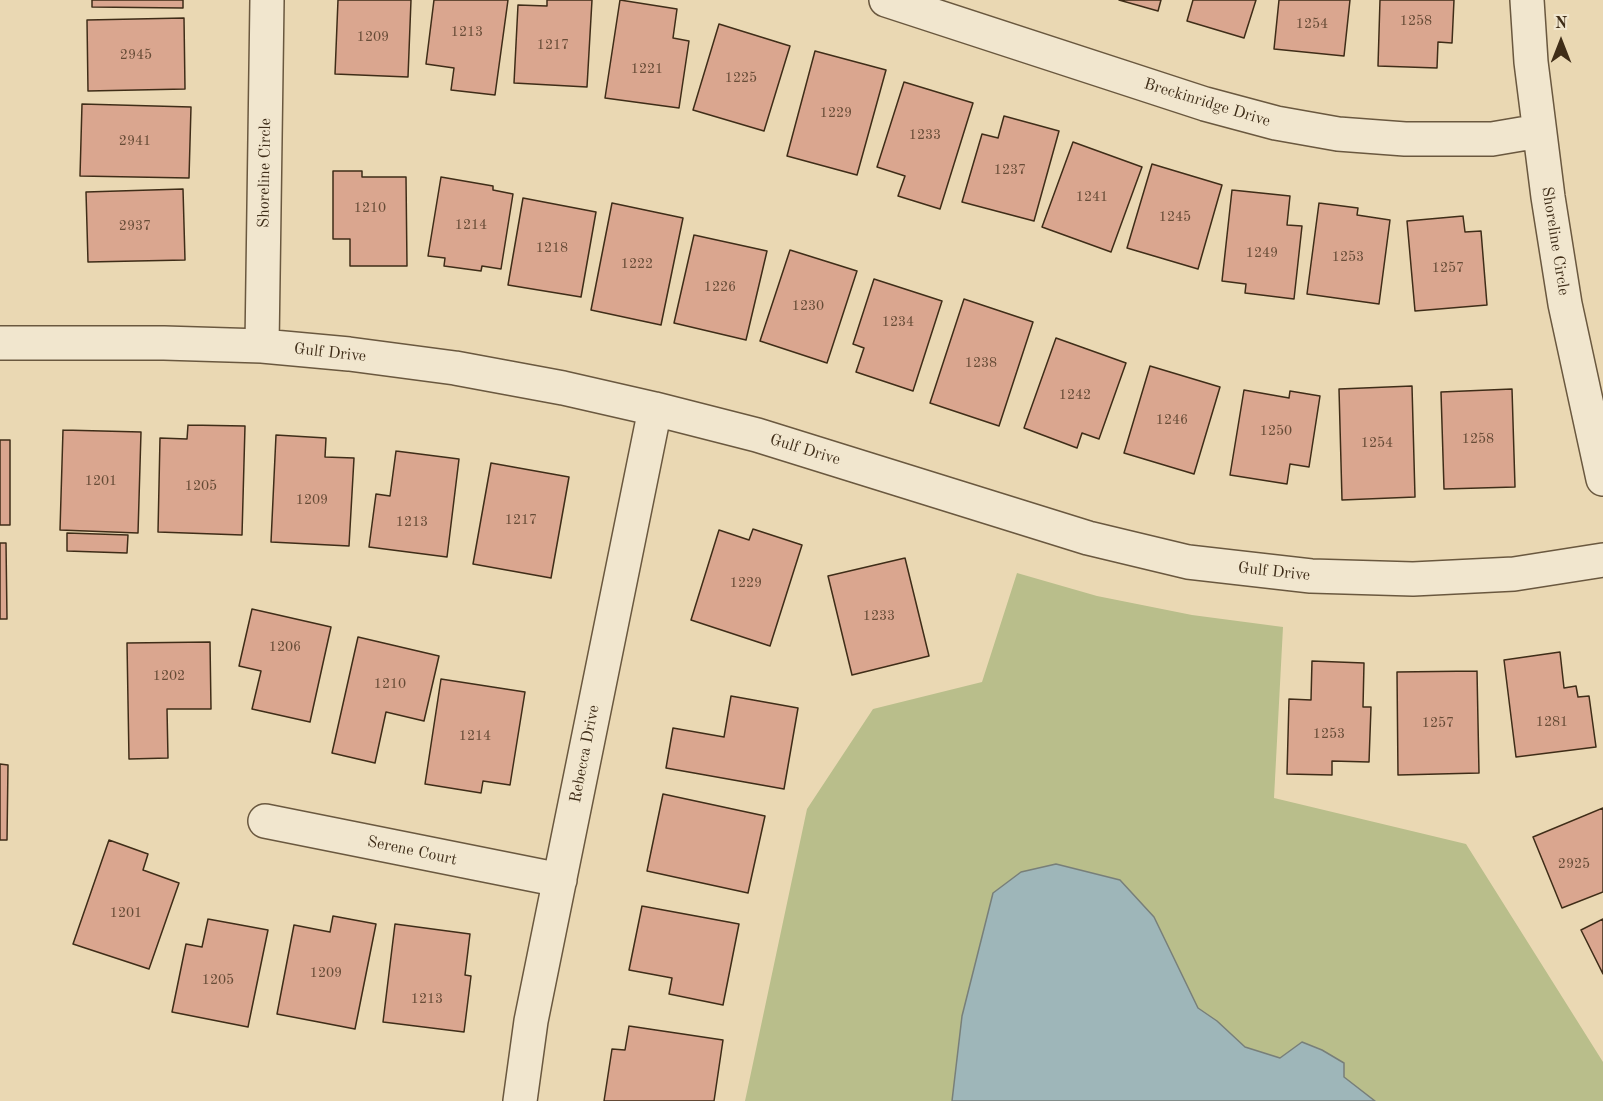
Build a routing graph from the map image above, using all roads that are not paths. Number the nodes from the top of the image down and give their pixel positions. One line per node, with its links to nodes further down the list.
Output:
1 (267, 0): 6 (street, Shoreline Circle)
2 (885, 0): 4 (street, Breckinridge Drive)
3 (1527, 0): 4 (street, Shoreline Circle)
4 (1539, 131): 8 (street, Shoreline Circle)
5 (0, 343): 6 (street, Gulf Drive)
6 (262, 346): 7 (street, Gulf Drive)
7 (655, 408): 9 (street, Gulf Drive); 11 (street, Rebecca Drive)
8 (1603, 479)
9 (1603, 560)
10 (265, 820): 11 (street, Serene Court)
11 (560, 880): 12 (street, Rebecca Drive)
12 (520, 1101)

